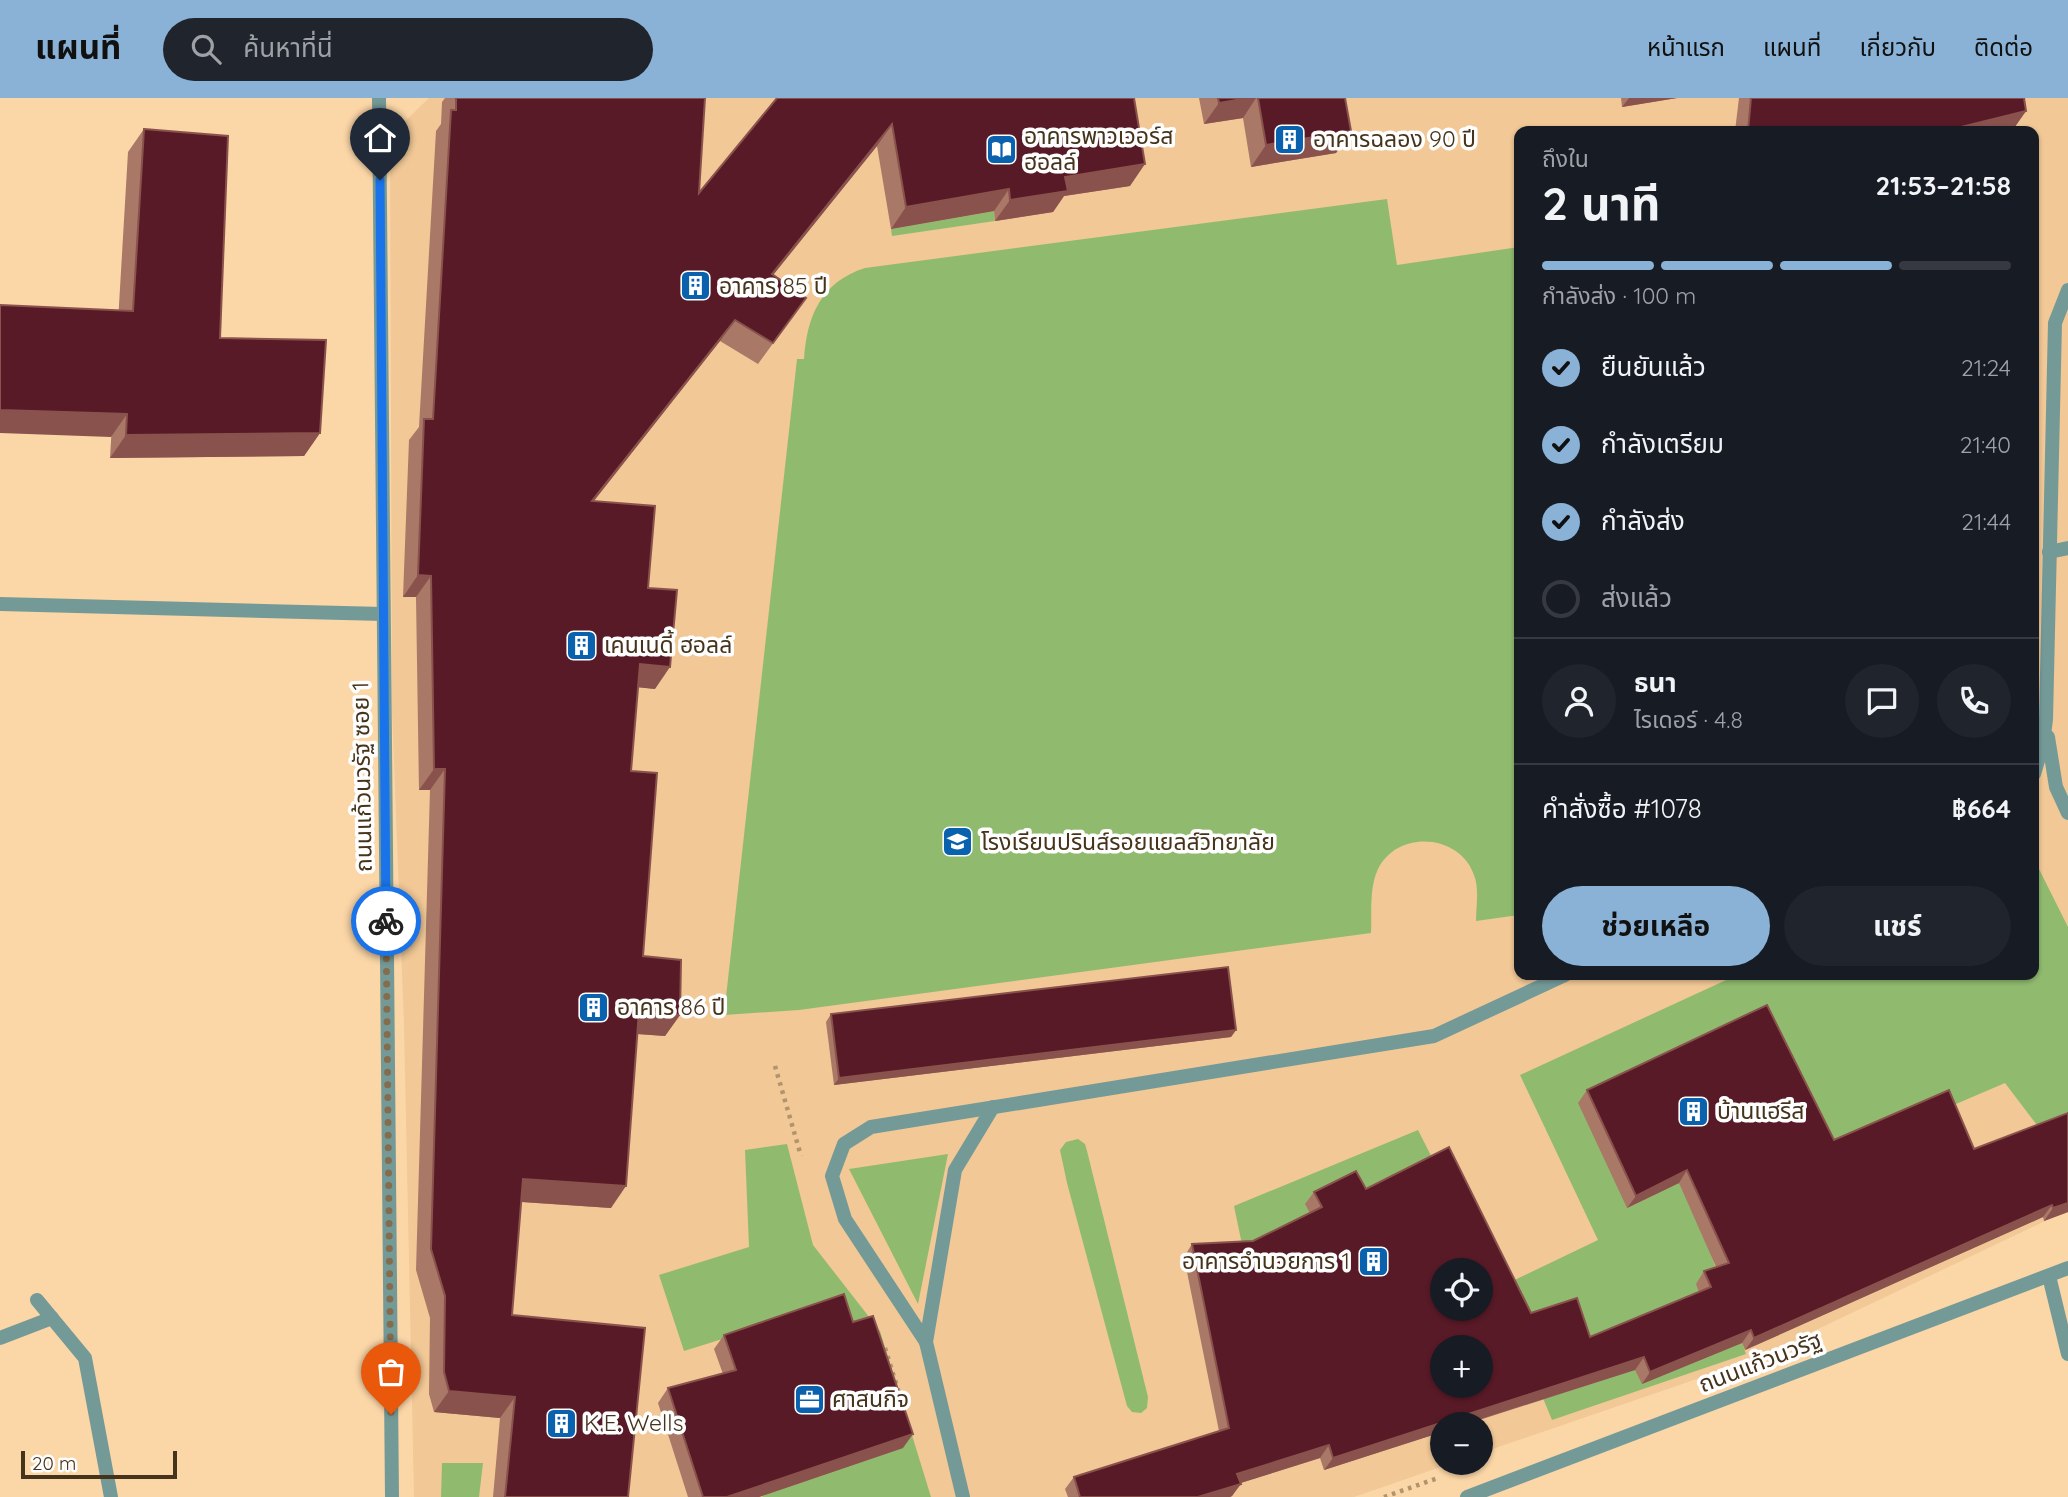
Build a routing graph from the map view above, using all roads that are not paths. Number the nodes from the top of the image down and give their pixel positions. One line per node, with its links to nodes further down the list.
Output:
1 (379, 98): 6 (street, ถนนแก้วนวรัฐ ซอย 1)
2 (2068, 290): 4 (street)
3 (2068, 548): 4 (street)
4 (2049, 552): 7 (street)
5 (0, 604): 6 (street)
6 (383, 614): 20 (street, ถนนแก้วนวรัฐ ซอย 1)
7 (2046, 719): 8 (street); 9 (street)
8 (2039, 757)
9 (2068, 813)
10 (1554, 980): 11 (street)
11 (993, 1107): 17 (street); 17 (street)
12 (2068, 1268): 13 (street, ถนนแก้วนวรัฐ)
13 (2049, 1276): 18 (street); 22 (street, ถนนแก้วนวรัฐ)
14 (37, 1300): 15 (street)
15 (52, 1318): 16 (street); 19 (street)
16 (0, 1338)
17 (926, 1342): 21 (street)
18 (2068, 1354)
19 (111, 1497)
20 (392, 1497)
21 (963, 1497)
22 (1467, 1497)

